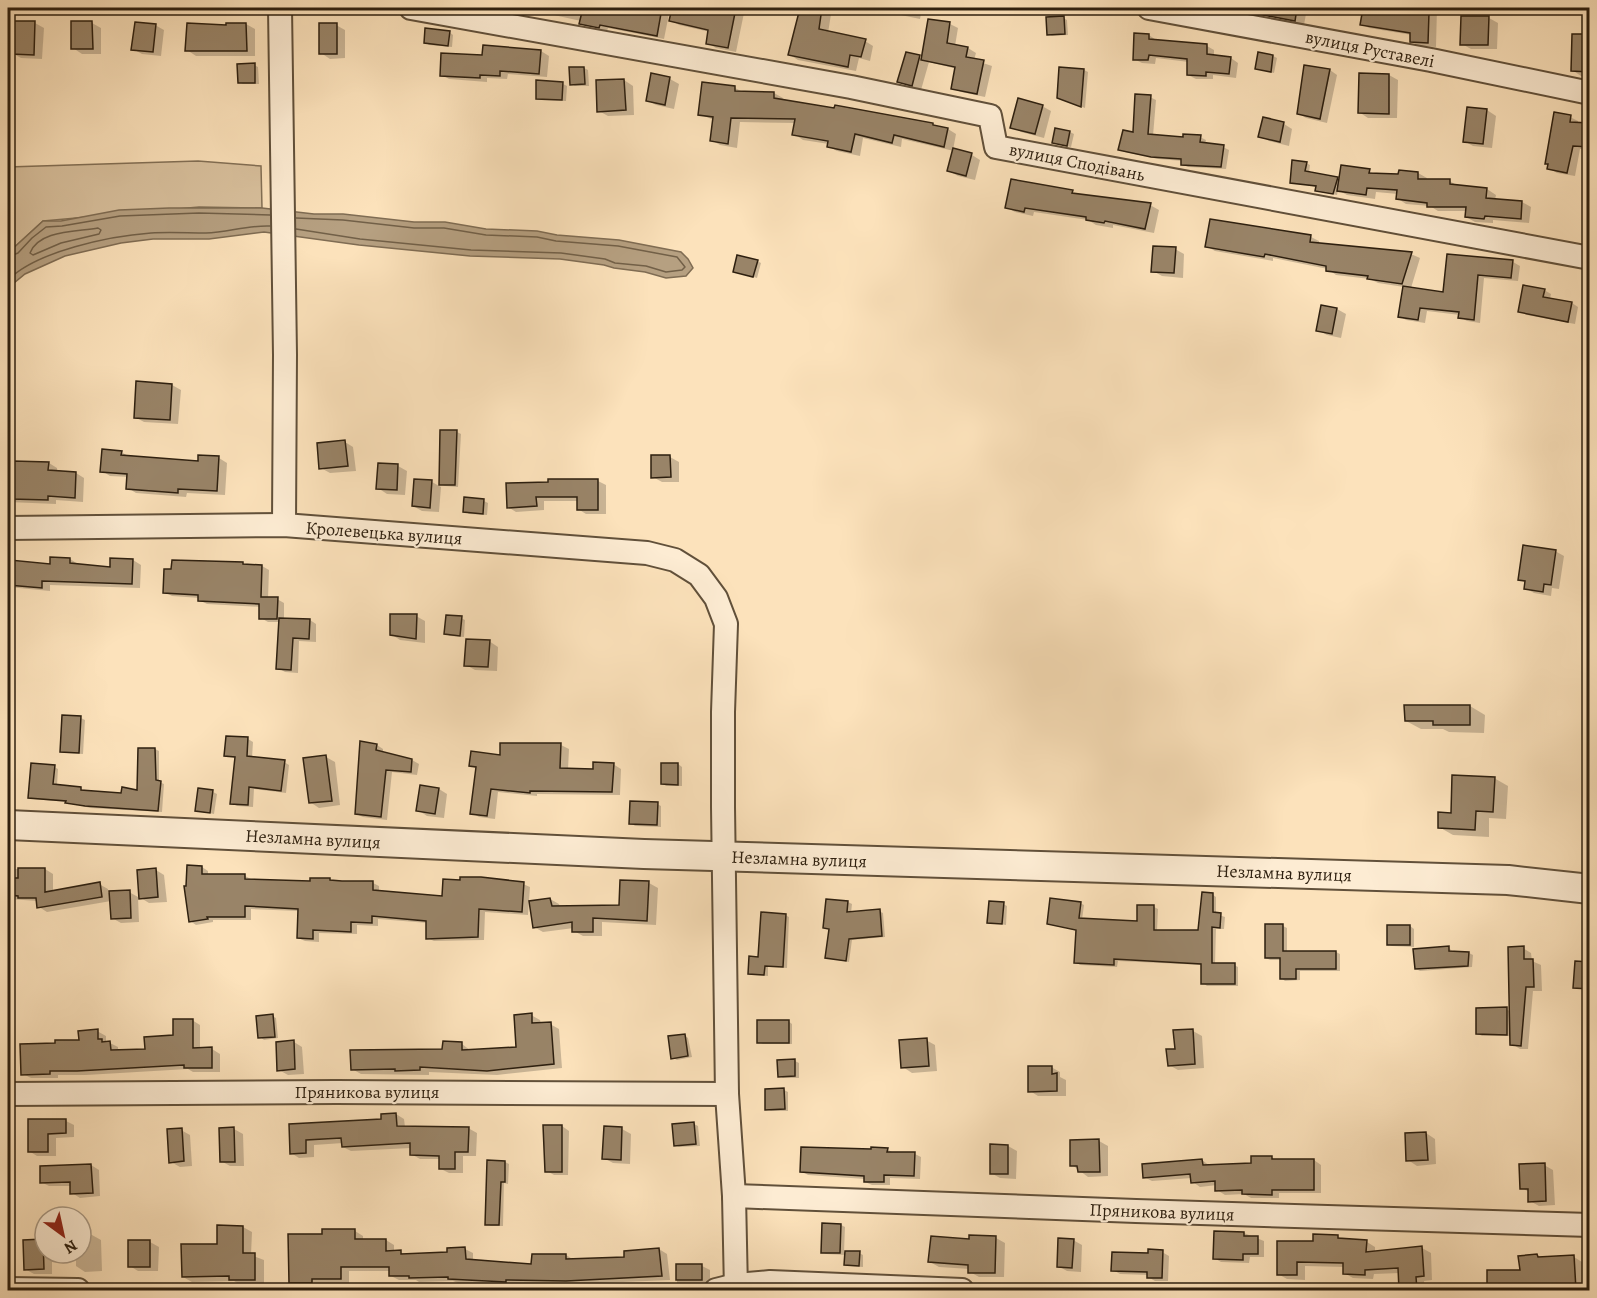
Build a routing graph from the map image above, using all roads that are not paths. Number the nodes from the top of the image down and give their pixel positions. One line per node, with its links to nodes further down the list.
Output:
1 (280, 8): 6 (street)
2 (411, 8): 5 (street, вулиця Сподівань)
3 (1149, 8): 4 (street, вулиця Руставелі)
4 (1590, 93)
5 (1590, 258)
6 (284, 525): 7 (street, Кролевецька вулиця); 9 (street, Кролевецька вулиця)
7 (8, 528)
8 (8, 825): 9 (street, Незламна вулиця)
9 (724, 857): 10 (street, Незламна вулиця); 12 (street)
10 (1590, 889)
11 (8, 1094): 12 (street, Пряникова вулиця)
12 (727, 1094): 13 (street)
13 (734, 1196): 14 (street, Пряникова вулиця); 16 (street)
14 (1590, 1225)
15 (8, 1289): 17 (street)
16 (730, 1289): 18 (street)
17 (78, 1290)
18 (962, 1290)

